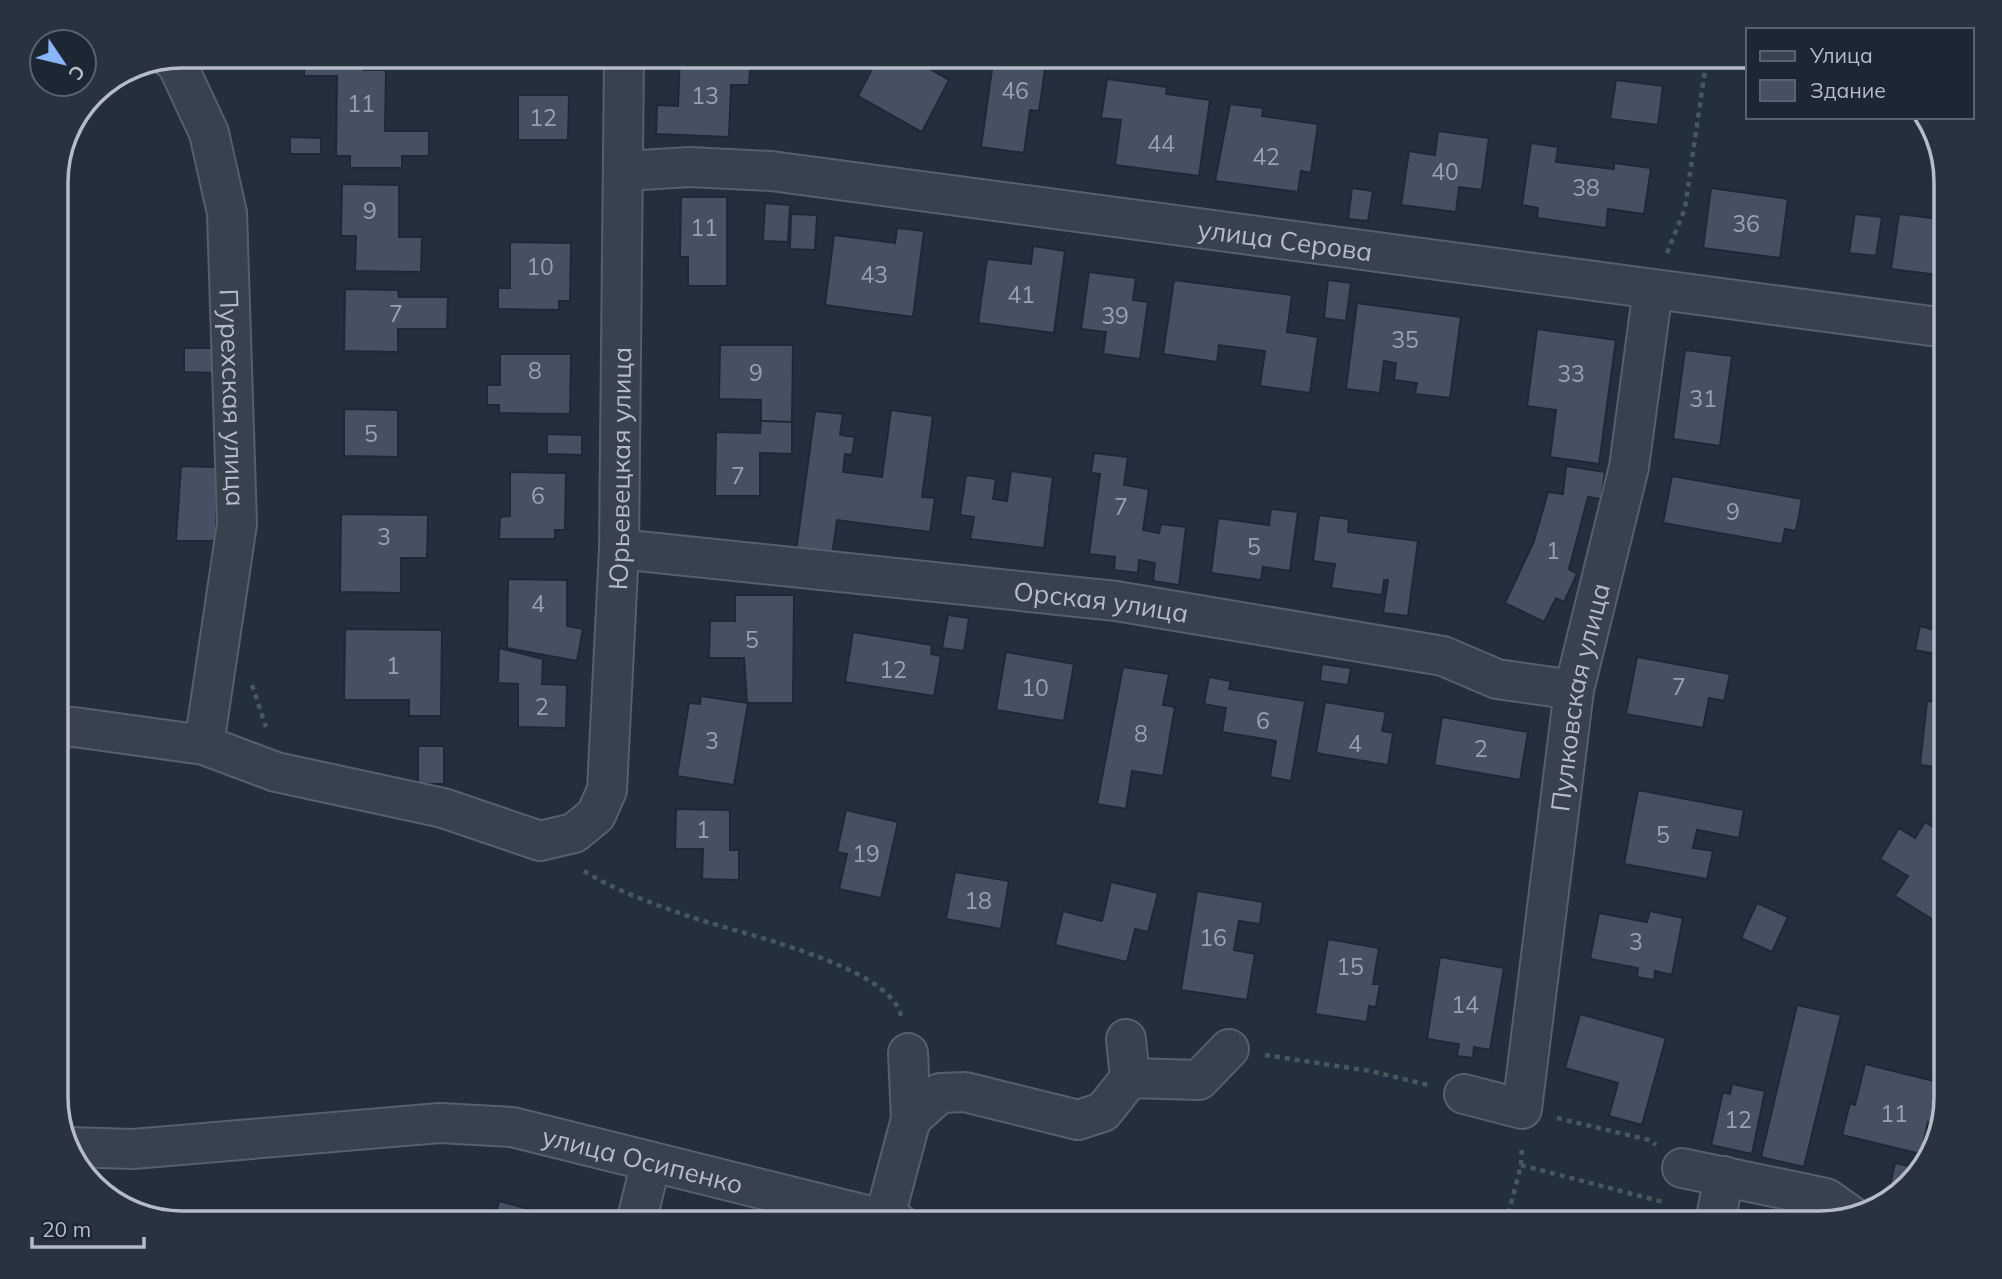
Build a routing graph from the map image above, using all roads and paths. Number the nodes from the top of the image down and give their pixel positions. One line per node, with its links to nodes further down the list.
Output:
1 (179, 68): 8 (street, Пурехская улица)
2 (624, 68): 4 (street, Юрьевецкая улица)
3 (1705, 68): 5 (path)
4 (625, 171): 5 (street, улица Серова); 7 (street, Юрьевецкая улица)
5 (1653, 289): 6 (street, улица Серова); 9 (street, Пулковская улица)
6 (1934, 326)
7 (620, 549): 9 (street, Орская улица); 13 (street, Юрьевецкая улица)
8 (220, 636): 11 (street, Пурехская улица); 12 (path)
9 (1574, 690): 19 (street, Пулковская улица)
10 (68, 727): 11 (street)
11 (204, 745): 12 (street)
12 (276, 772): 13 (street)
13 (540, 841): 16 (path)
14 (1126, 1040): 17 (street)
15 (1229, 1049): 17 (street); 18 (path)
16 (908, 1052): 20 (street)
17 (1130, 1078): 20 (street)
18 (1464, 1094): 19 (street)
19 (1522, 1109): 23 (path); 24 (path)
20 (911, 1119): 29 (street)
21 (81, 1147): 22 (street, улица Осипенко)
22 (651, 1161): 27 (street); 28 (street, улица Осипенко)
23 (1521, 1165): 30 (path); 31 (path)
24 (1682, 1168): 25 (street)
25 (1724, 1176): 26 (street); 32 (street)
26 (1841, 1209)
27 (639, 1211)
28 (851, 1211)
29 (893, 1211)
30 (1509, 1211)
31 (1684, 1211)
32 (1718, 1211)

